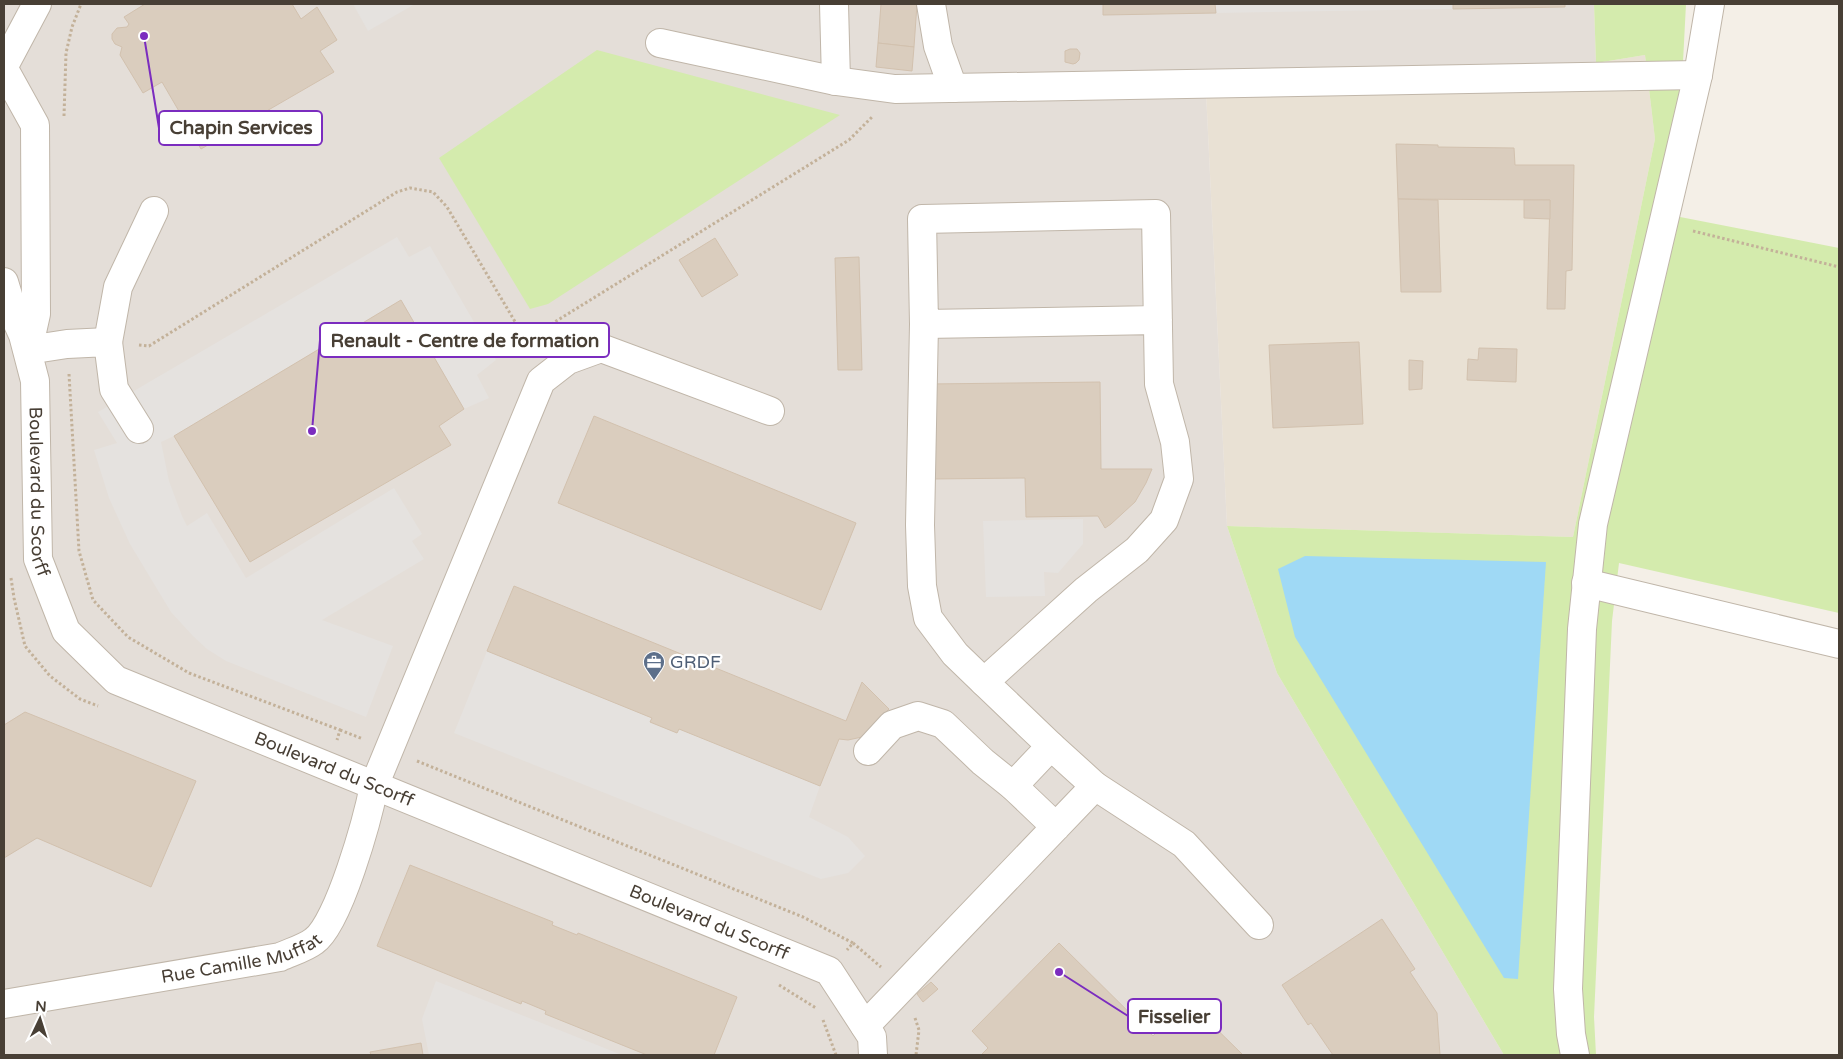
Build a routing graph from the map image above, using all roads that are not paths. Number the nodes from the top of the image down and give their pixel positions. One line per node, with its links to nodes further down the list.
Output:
1 (37, 4): 6 (street)
2 (834, 4): 8 (street)
3 (931, 4): 9 (street)
4 (1710, 4): 7 (street)
5 (660, 43): 8 (street)
6 (4, 68): 16 (street)
7 (1698, 75): 9 (street); 19 (street)
8 (836, 81): 9 (street)
9 (953, 88)
10 (154, 211): 15 (street)
11 (4, 282): 12 (street, Boulevard du Scorff)
12 (9, 310): 16 (street, Boulevard du Scorff)
13 (1158, 320): 14 (street); 14 (street); 21 (street)
14 (924, 324): 21 (street)
15 (108, 342): 16 (street); 18 (street)
16 (28, 350): 24 (street, Boulevard du Scorff)
17 (770, 411): 24 (street, Rue Camille Muffat)
18 (139, 429)
19 (1586, 583): 20 (street); 32 (street)
20 (1839, 644)
21 (984, 682): 22 (street)
22 (1051, 746): 25 (street); 26 (street)
23 (868, 751): 25 (street)
24 (374, 786): 29 (street, Rue Camille Muffat); 30 (street, Boulevard du Scorff)
25 (1013, 786): 27 (street)
26 (1095, 786): 27 (street); 28 (street)
27 (1056, 827): 30 (street)
28 (1259, 925)
29 (4, 1004)
30 (865, 1026): 31 (street)
31 (873, 1055)
32 (1575, 1055)

